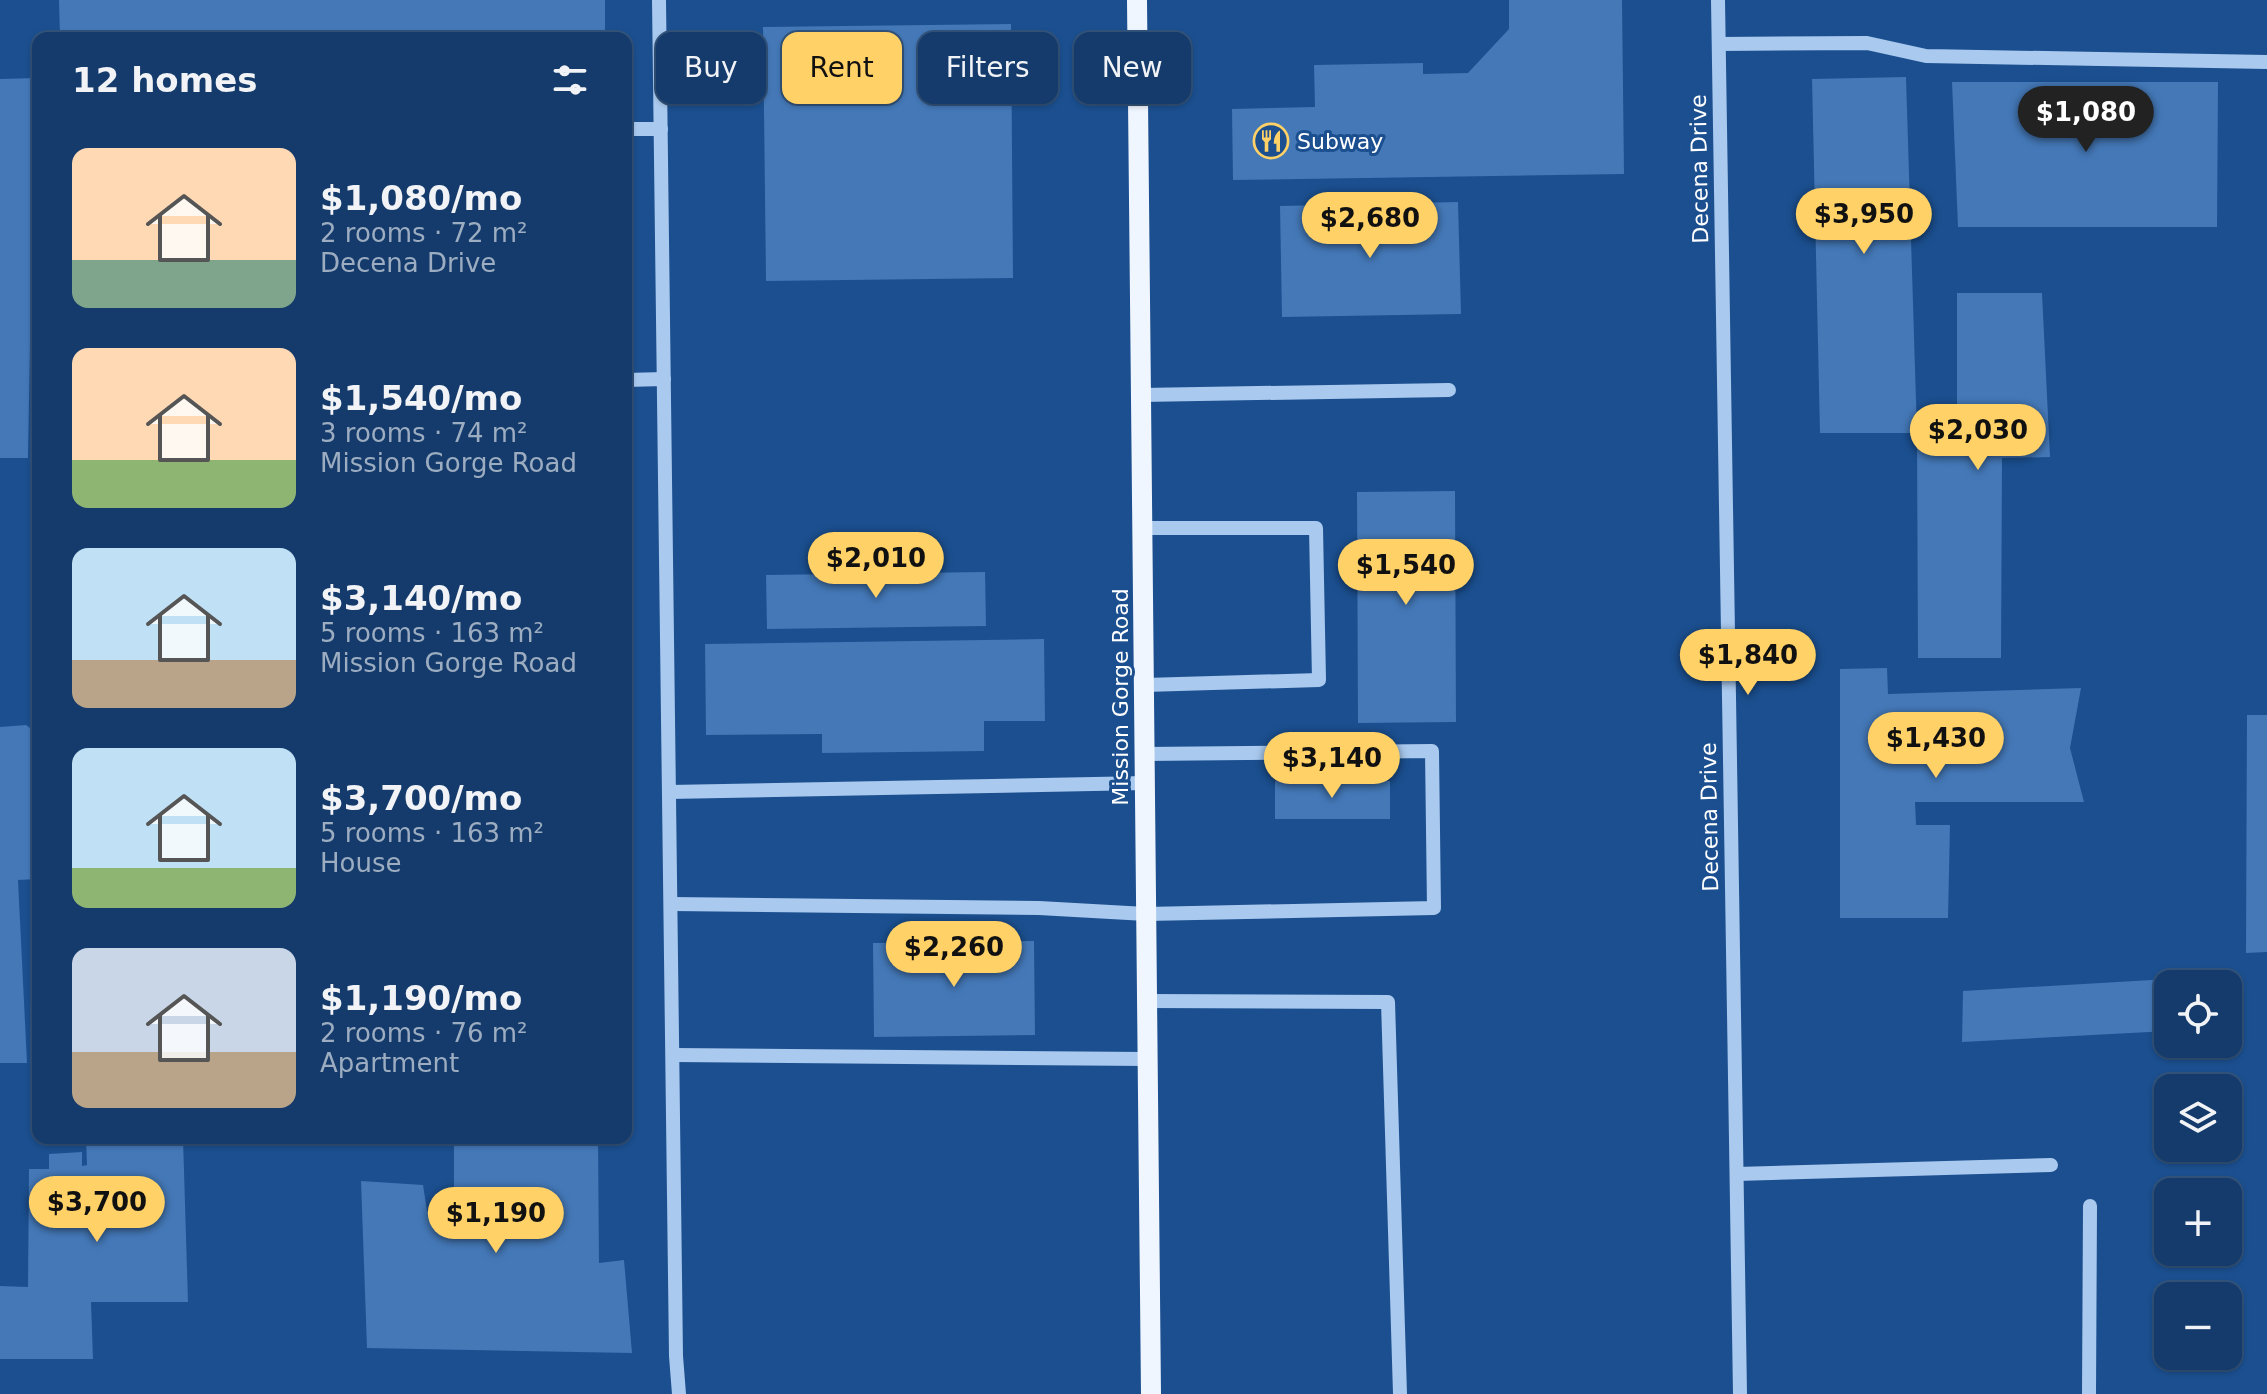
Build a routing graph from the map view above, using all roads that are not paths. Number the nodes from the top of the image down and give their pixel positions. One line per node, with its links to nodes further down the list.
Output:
1 (659, 0): 7 (street)
2 (1137, 0): 11 (main road, Mission Gorge Road)
3 (1718, 0): 4 (street, Decena Drive)
4 (1719, 44): 5 (street); 23 (street, Decena Drive)
5 (2267, 62)
6 (632, 129): 7 (street)
7 (661, 129): 8 (street)
8 (664, 379): 9 (street); 16 (street)
9 (632, 380)
10 (1449, 390): 11 (street)
11 (1141, 395): 12 (main road, Mission Gorge Road)
12 (1142, 528): 13 (main road, Mission Gorge Road); 13 (street)
13 (1145, 685): 14 (main road, Mission Gorge Road)
14 (1145, 754): 15 (main road, Mission Gorge Road); 18 (street)
15 (1145, 783): 16 (street); 18 (main road, Mission Gorge Road)
16 (669, 792): 17 (street)
17 (671, 904): 18 (street); 20 (street)
18 (1146, 914): 19 (main road, Mission Gorge Road)
19 (1147, 1001): 21 (main road, Mission Gorge Road); 27 (street)
20 (673, 1055): 21 (street); 25 (street)
21 (1147, 1059): 26 (main road, Mission Gorge Road)
22 (2051, 1165): 23 (street)
23 (1737, 1174): 28 (street, Decena Drive)
24 (2090, 1206): 29 (street)
25 (679, 1394)
26 (1151, 1394)
27 (1400, 1394)
28 (1740, 1394)
29 (2089, 1394)

